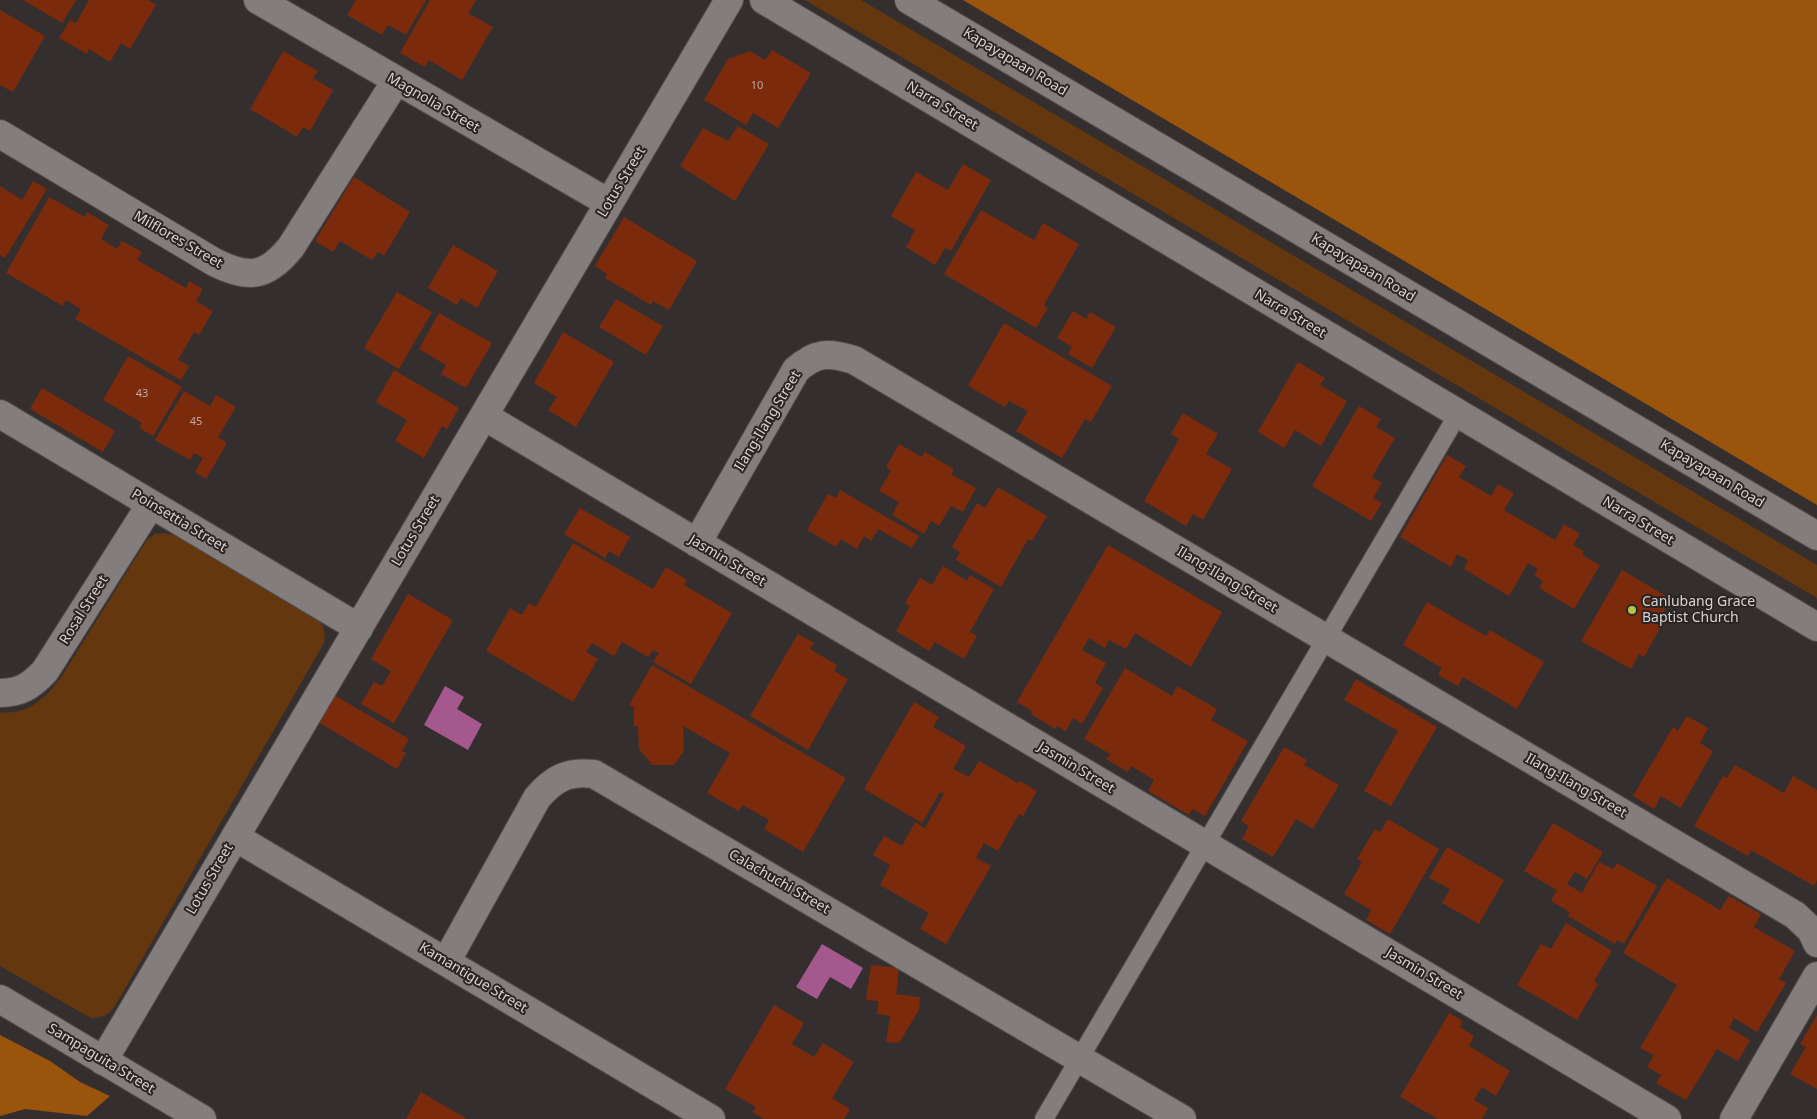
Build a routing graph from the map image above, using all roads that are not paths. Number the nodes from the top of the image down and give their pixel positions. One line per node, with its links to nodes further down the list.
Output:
1 (258, 0): 5 (street, Magnolia Street)
2 (729, 0): 7 (street, Lotus Street)
3 (764, 0): 9 (street, Narra Street)
4 (909, 0): 12 (street, Kapayapaan Road)
5 (396, 82): 6 (street, Milflores Street); 7 (street, Magnolia Street)
6 (0, 134)
7 (609, 203): 10 (street, Lotus Street)
8 (0, 414): 11 (street, Poinsettia Street)
9 (1458, 414): 14 (street, Narra Street); 16 (lane)
10 (484, 416): 13 (street, Jasmin Street); 15 (street, Lotus Street)
11 (151, 504): 15 (street, Poinsettia Street); 17 (street, Rosal Street)
12 (1817, 536)
13 (697, 543): 16 (street, Ilang-Ilang Street); 19 (street, Jasmin Street)
14 (1817, 627)
15 (359, 628): 18 (street, Lotus Street)
16 (1326, 639): 19 (lane); 20 (street, Ilang-Ilang Street)
17 (0, 693)
18 (235, 837): 21 (street, Kamantigue Street); 25 (street, Lotus Street)
19 (1205, 844): 24 (lane); 30 (street, Jasmin Street)
20 (1817, 943)
21 (446, 962): 24 (street, Calachuchi Street); 27 (street, Kamantigue Street)
22 (1817, 976): 31 (street)
23 (0, 1000): 25 (street, Sampaguita Street)
24 (1079, 1058): 28 (lane); 29 (street, Calachuchi Street)
25 (103, 1061): 26 (street, Sampaguita Street)
26 (202, 1119)
27 (711, 1119)
28 (1044, 1119)
29 (1182, 1119)
30 (1667, 1119)
31 (1734, 1119)

